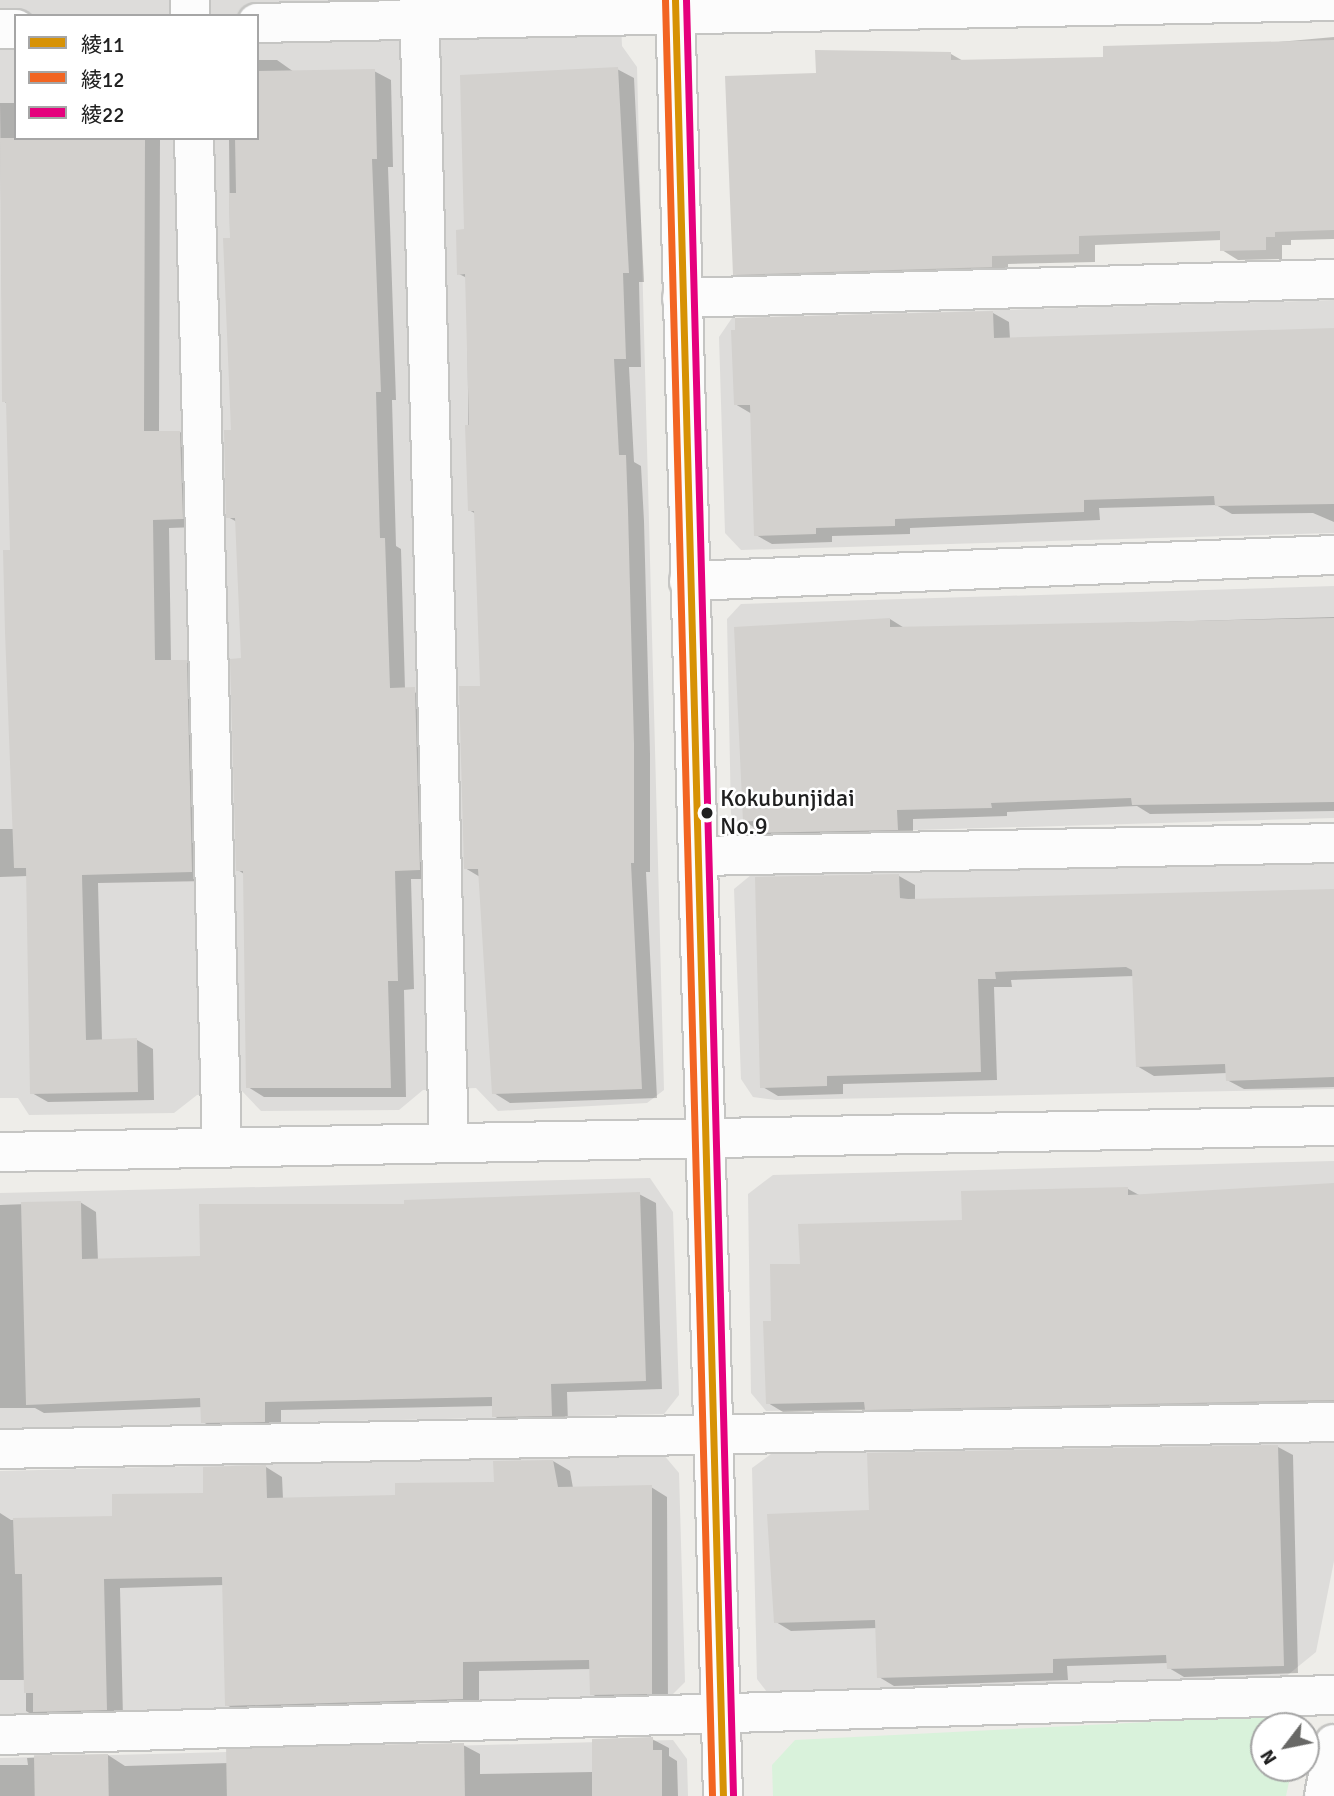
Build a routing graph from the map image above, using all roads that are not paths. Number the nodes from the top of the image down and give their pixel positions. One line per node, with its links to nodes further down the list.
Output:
1 (1334, 1): 2 (street)
2 (676, 7): 3 (street); 7 (street)
3 (419, 10): 4 (street); 14 (street)
4 (259, 23)
5 (194, 140): 15 (street)
6 (1334, 279): 7 (street)
7 (682, 298): 9 (street)
8 (1334, 555): 9 (street)
9 (689, 581): 11 (street)
10 (1334, 843): 11 (street)
11 (699, 856): 13 (street)
12 (1334, 1126): 13 (street)
13 (707, 1136): 14 (street); 18 (street)
14 (449, 1142): 15 (street)
15 (222, 1147): 16 (street)
16 (0, 1152)
17 (1334, 1422): 18 (street)
18 (715, 1436): 19 (street); 21 (street)
19 (0, 1449)
20 (1334, 1695): 21 (street)
21 (721, 1716): 22 (street); 24 (street)
22 (0, 1735)
23 (1334, 1744): 25 (street)
24 (723, 1796)
25 (1325, 1796)

